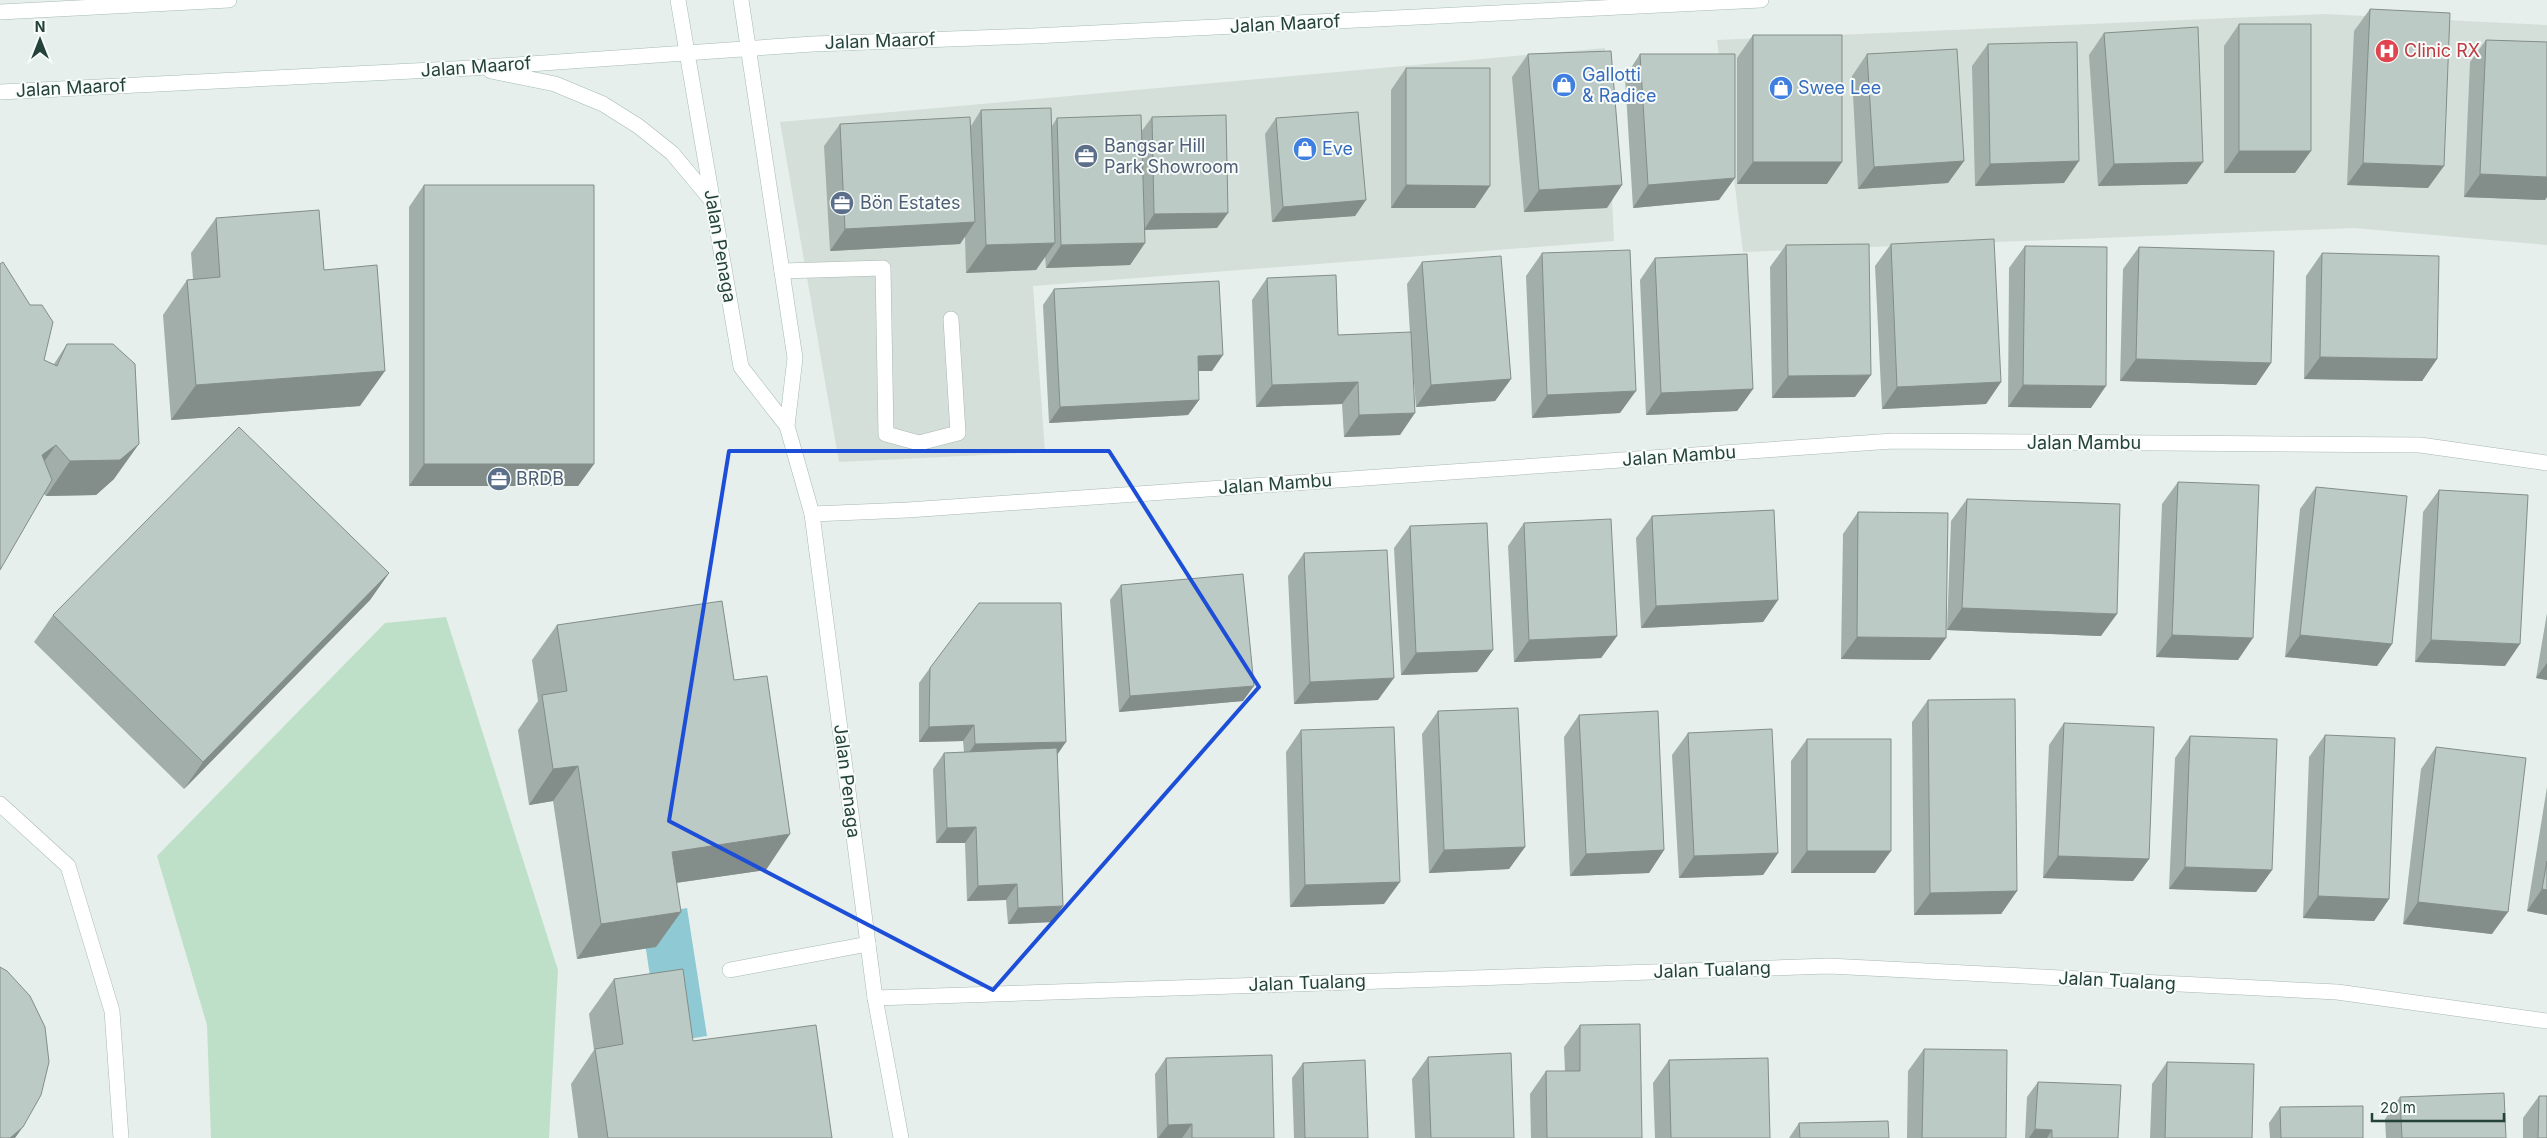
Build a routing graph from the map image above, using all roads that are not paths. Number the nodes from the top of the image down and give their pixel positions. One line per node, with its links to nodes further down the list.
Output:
1 (229, 0): 5 (street)
2 (678, 0): 7 (street, Jalan Penaga)
3 (741, 0): 6 (street, Jalan Penaga)
4 (1761, 0): 6 (street, Jalan Maarof)
5 (0, 12)
6 (748, 48): 7 (street, Jalan Maarof); 11 (street, Jalan Penaga)
7 (687, 52): 8 (street, Jalan Maarof); 10 (street, Jalan Penaga)
8 (472, 68): 9 (street, Jalan Maarof); 10 (street)
9 (0, 92)
10 (713, 202): 13 (street, Jalan Penaga)
11 (782, 271): 12 (street); 13 (street, Jalan Penaga)
12 (951, 319)
13 (787, 426): 15 (street, Jalan Penaga)
14 (2547, 463): 15 (street, Jalan Mambu)
15 (812, 514): 17 (street, Jalan Penaga)
16 (0, 804): 21 (street)
17 (868, 944): 18 (street); 19 (street, Jalan Penaga)
18 (730, 970)
19 (875, 998): 20 (street, Jalan Tualang); 22 (street, Jalan Penaga)
20 (2547, 1021)
21 (121, 1138)
22 (901, 1138)

